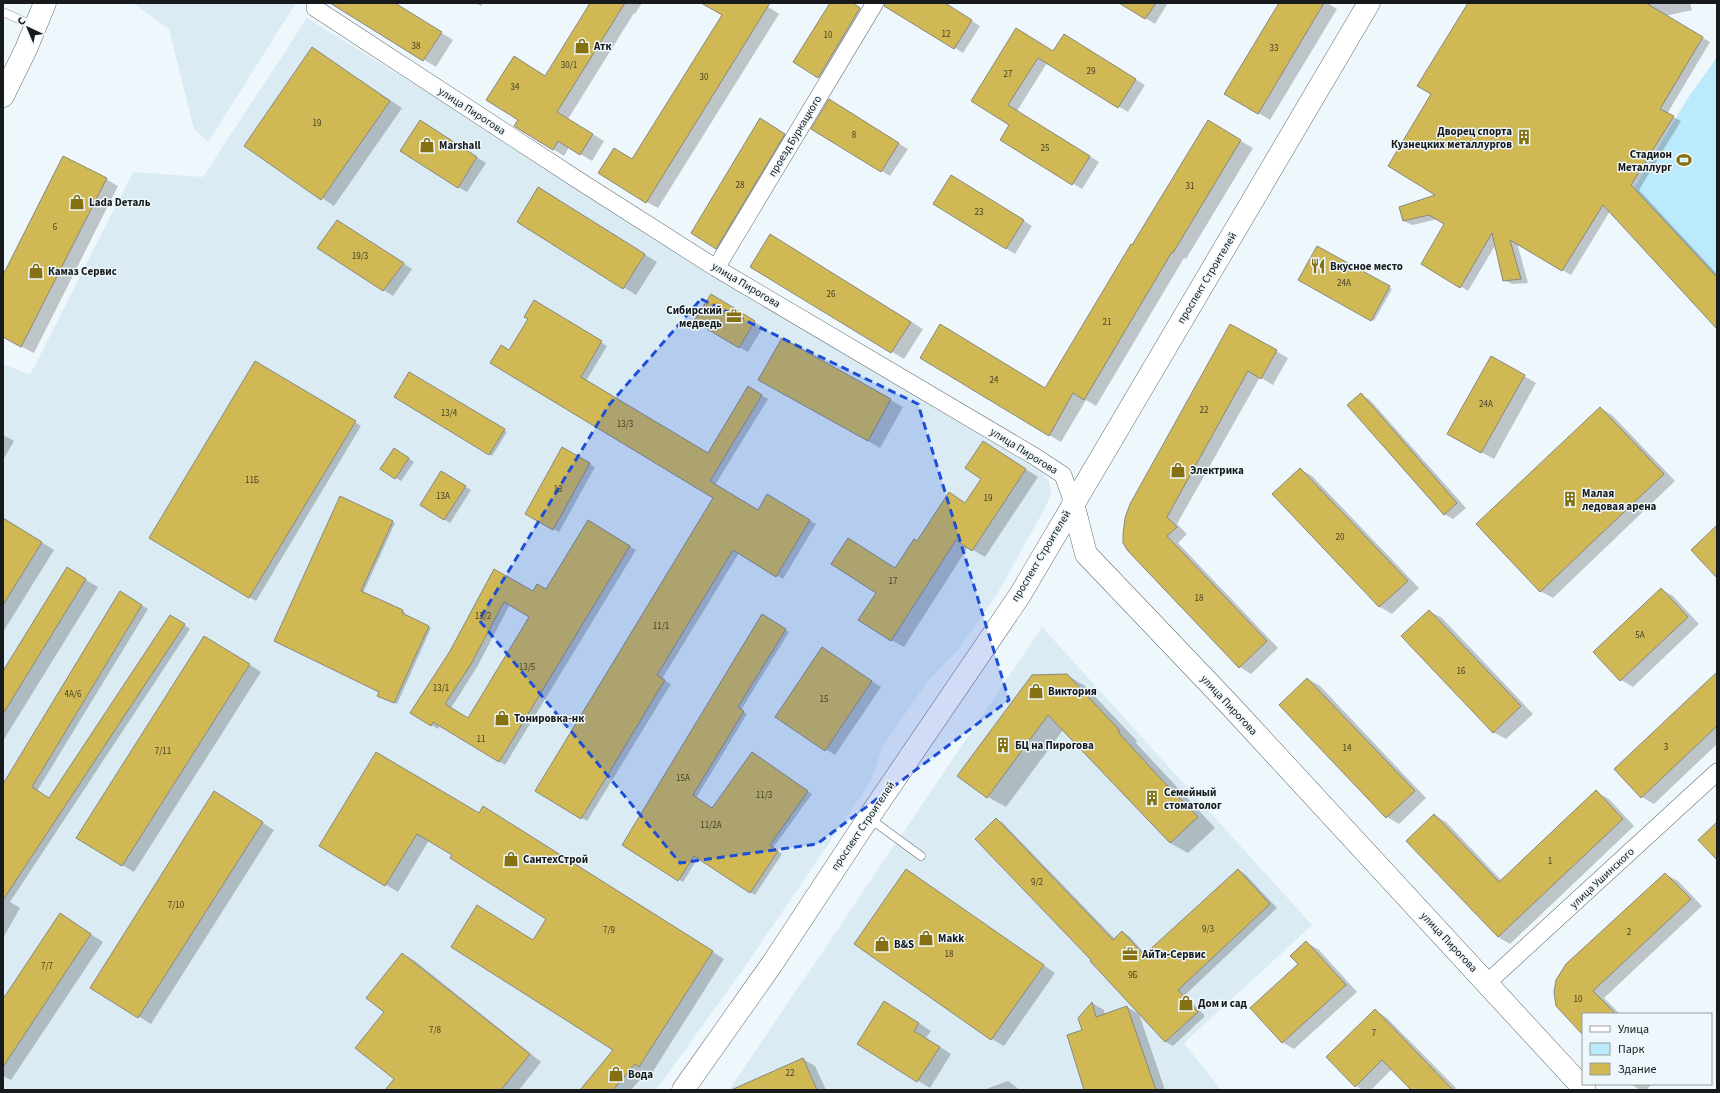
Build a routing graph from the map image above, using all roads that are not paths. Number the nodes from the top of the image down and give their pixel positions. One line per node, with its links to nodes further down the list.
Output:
1 (44, 3): 6 (street)
2 (875, 3): 8 (street, проезд Буркацкого)
3 (1369, 3): 9 (street, проспект Строителей)
4 (315, 8): 8 (street, улица Пирогова)
5 (3, 12): 6 (lane)
6 (35, 26): 7 (street)
7 (3, 96)
8 (716, 268): 9 (street, улица Пирогова)
9 (1073, 502): 11 (street, проспект Строителей); 13 (street, улица Пирогова)
10 (1717, 772): 13 (street, улица Ушинского)
11 (869, 817): 12 (lane); 14 (street, проспект Строителей)
12 (921, 856)
13 (1487, 983): 15 (street, улица Пирогова)
14 (686, 1089)
15 (1585, 1090)

